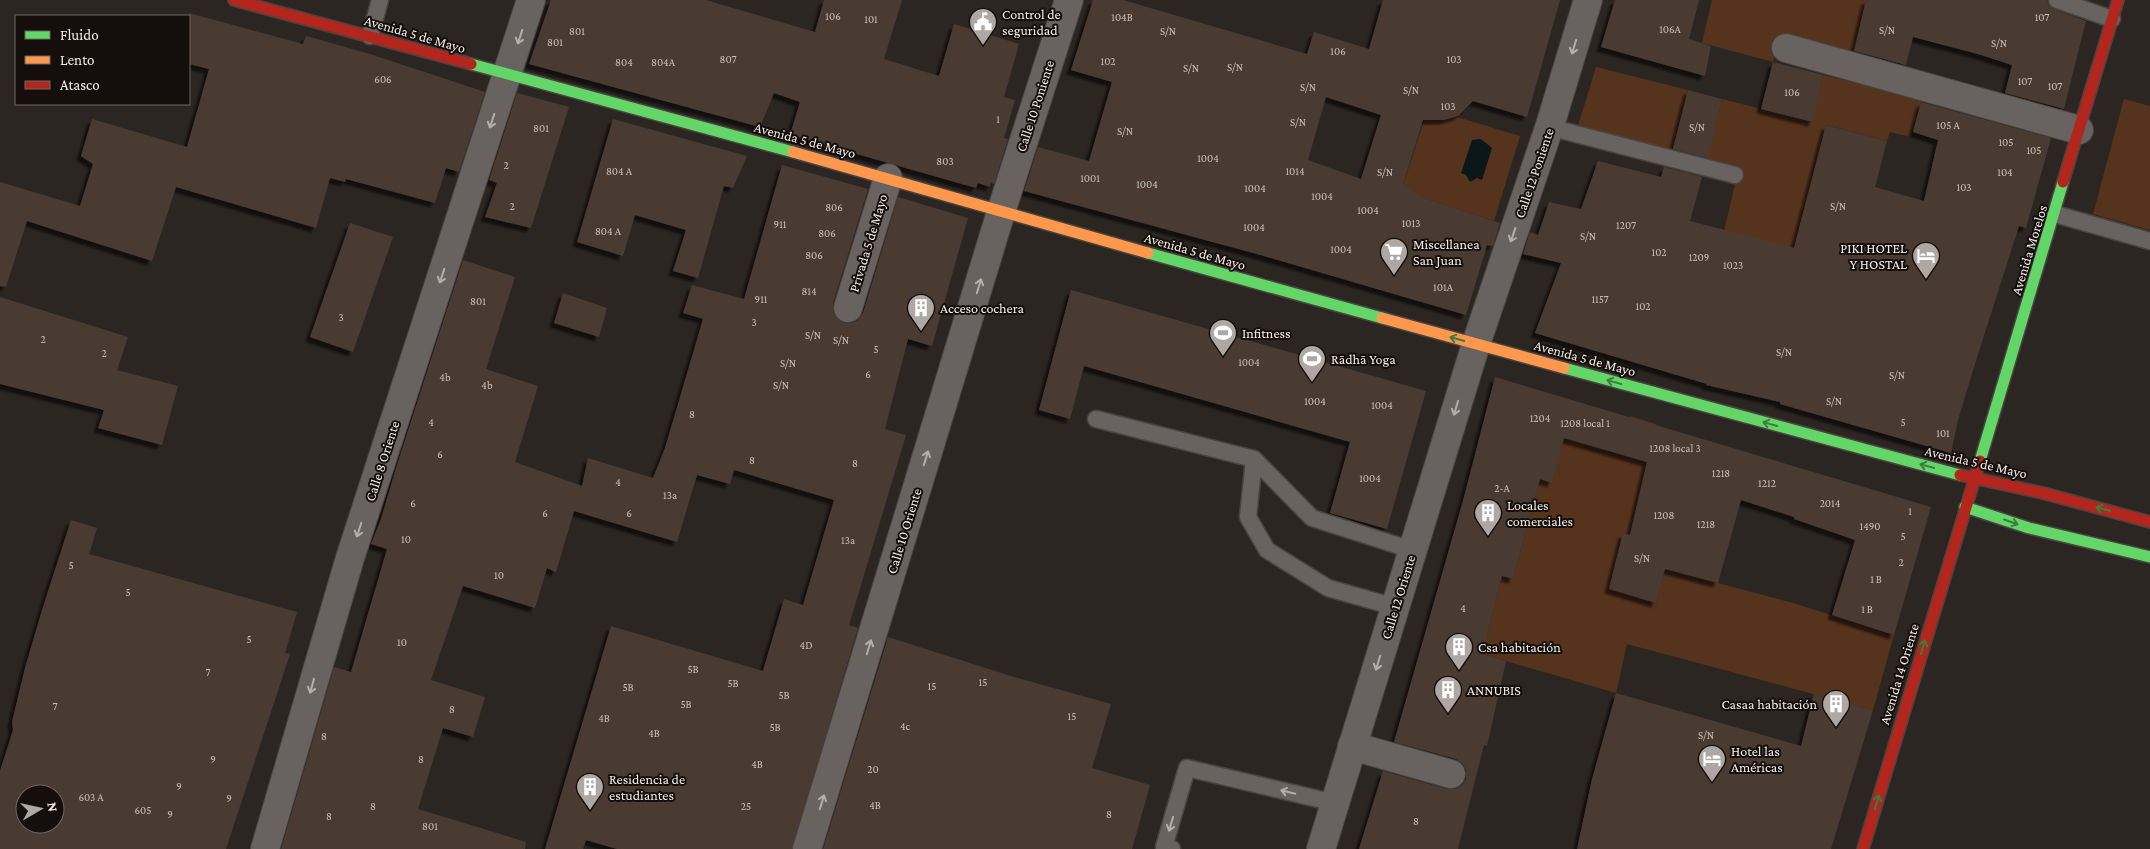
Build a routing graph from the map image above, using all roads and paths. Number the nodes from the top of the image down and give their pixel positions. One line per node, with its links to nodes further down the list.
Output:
1 (234, 0): 9 (main road, Avenida 5 de Mayo)
2 (299, 0): 9 (lane)
3 (380, 0): 11 (lane)
4 (532, 0): 13 (street, Calle 8 Oriente, one-way to 13)
5 (1069, 0): 18 (street, Calle 10 Poniente)
6 (1588, 0): 14 (street, Calle 12 Poniente, one-way to 14)
7 (2057, 0): 10 (lane)
8 (2118, 0): 10 (main road, Avenida Morelos)
9 (294, 16): 11 (main road, Avenida 5 de Mayo)
10 (2112, 19): 15 (main road, Avenida Morelos)
11 (370, 36): 13 (main road, Avenida 5 de Mayo)
12 (1786, 48): 15 (street)
13 (508, 75): 17 (main road, Avenida 5 de Mayo); 34 (street, Calle 8 Oriente, one-way to 34)
14 (1549, 127): 16 (lane); 22 (street, Calle 12 Poniente, one-way to 22)
15 (2079, 130): 19 (main road, Avenida Morelos)
16 (1735, 175)
17 (888, 178): 18 (main road, Avenida 5 de Mayo); 21 (street, Privada 5 de Mayo)
18 (1001, 212): 22 (main road, Avenida 5 de Mayo, one-way to 18); 35 (street, Calle 10 Oriente, one-way to 18)
19 (2055, 214): 20 (lane); 25 (main road, Avenida Morelos)
20 (2150, 241)
21 (848, 308)
22 (1476, 344): 25 (main road, Avenida 5 de Mayo, one-way to 22); 28 (street, Calle 12 Oriente, one-way to 28)
23 (1096, 419): 24 (lane)
24 (1254, 459): 28 (lane); 30 (lane)
25 (1974, 479): 26 (main road, Avenida Morelos); 27 (main road, Avenida 5 de Mayo, one-way to 25)
26 (1965, 507): 29 (main road, one-way to 29); 38 (main road, Avenida 14 Oriente, one-way to 26)
27 (2150, 522)
28 (1412, 550): 30 (street, Calle 12 Oriente)
29 (2150, 558)
30 (1395, 608): 31 (street, Calle 12 Oriente, one-way to 31)
31 (1352, 746): 32 (street); 33 (street, Calle 12 Oriente)
32 (1451, 774)
33 (1335, 803): 36 (lane, one-way to 36); 37 (street, Calle 12 Oriente)
34 (265, 849)
35 (807, 849)
36 (1172, 849)
37 (1321, 849)
38 (1863, 849)

